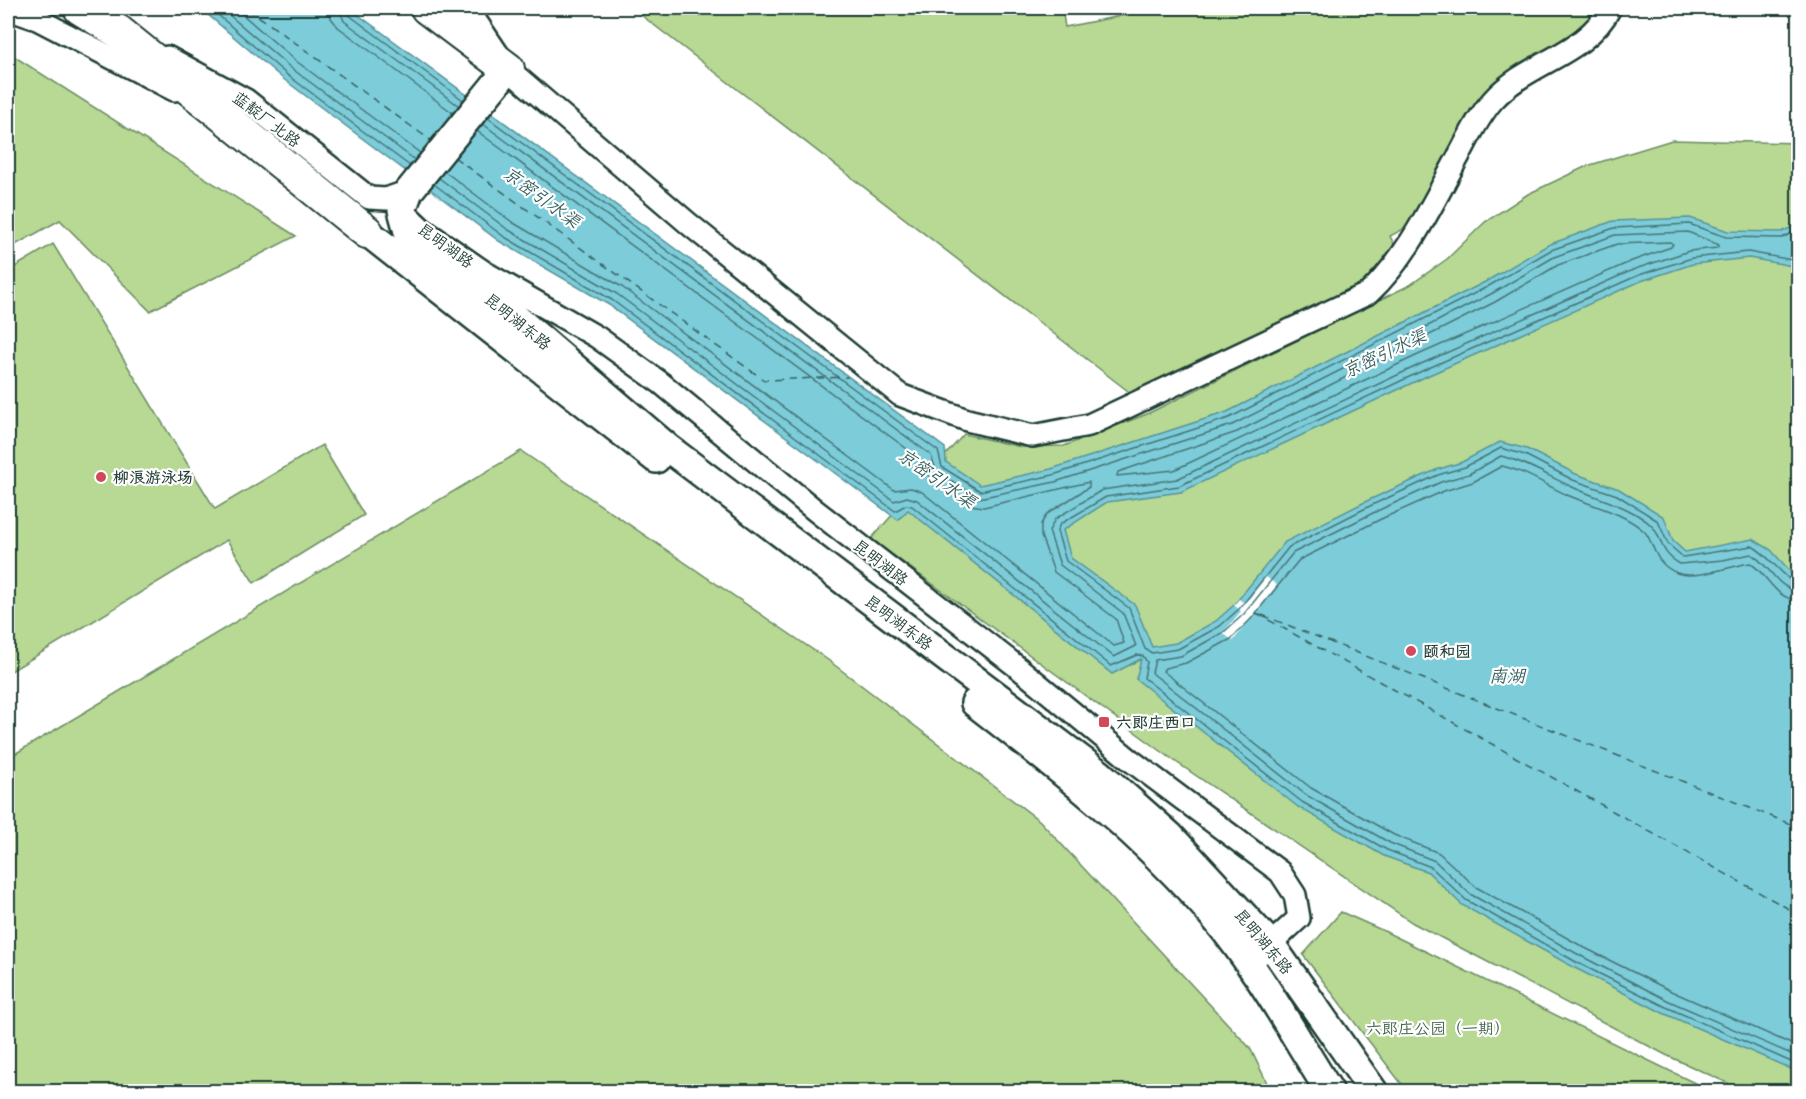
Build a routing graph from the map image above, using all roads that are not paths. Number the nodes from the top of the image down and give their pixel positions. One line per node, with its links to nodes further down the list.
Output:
1 (56, 8): 7 (highway)
2 (80, 8): 7 (highway, 蓝靛厂北路)
3 (427, 8): 8 (highway)
4 (467, 8): 8 (street)
5 (1610, 8): 8 (street)
6 (8, 9): 9 (street)
7 (119, 32): 9 (highway, 蓝靛厂北路); 10 (street, 蓝靛厂北路)
8 (508, 69): 10 (main road)
9 (227, 118): 11 (highway, 蓝靛厂北路)
10 (405, 200): 12 (main road, 昆明湖东路); 12 (street, 昆明湖路)
11 (367, 232): 13 (main road, 昆明湖东路)
12 (1272, 946): 13 (street, 昆明湖路); 15 (main road, 昆明湖东路)
13 (1248, 965): 14 (main road, 昆明湖东路)
14 (1330, 1092)
15 (1374, 1092)

